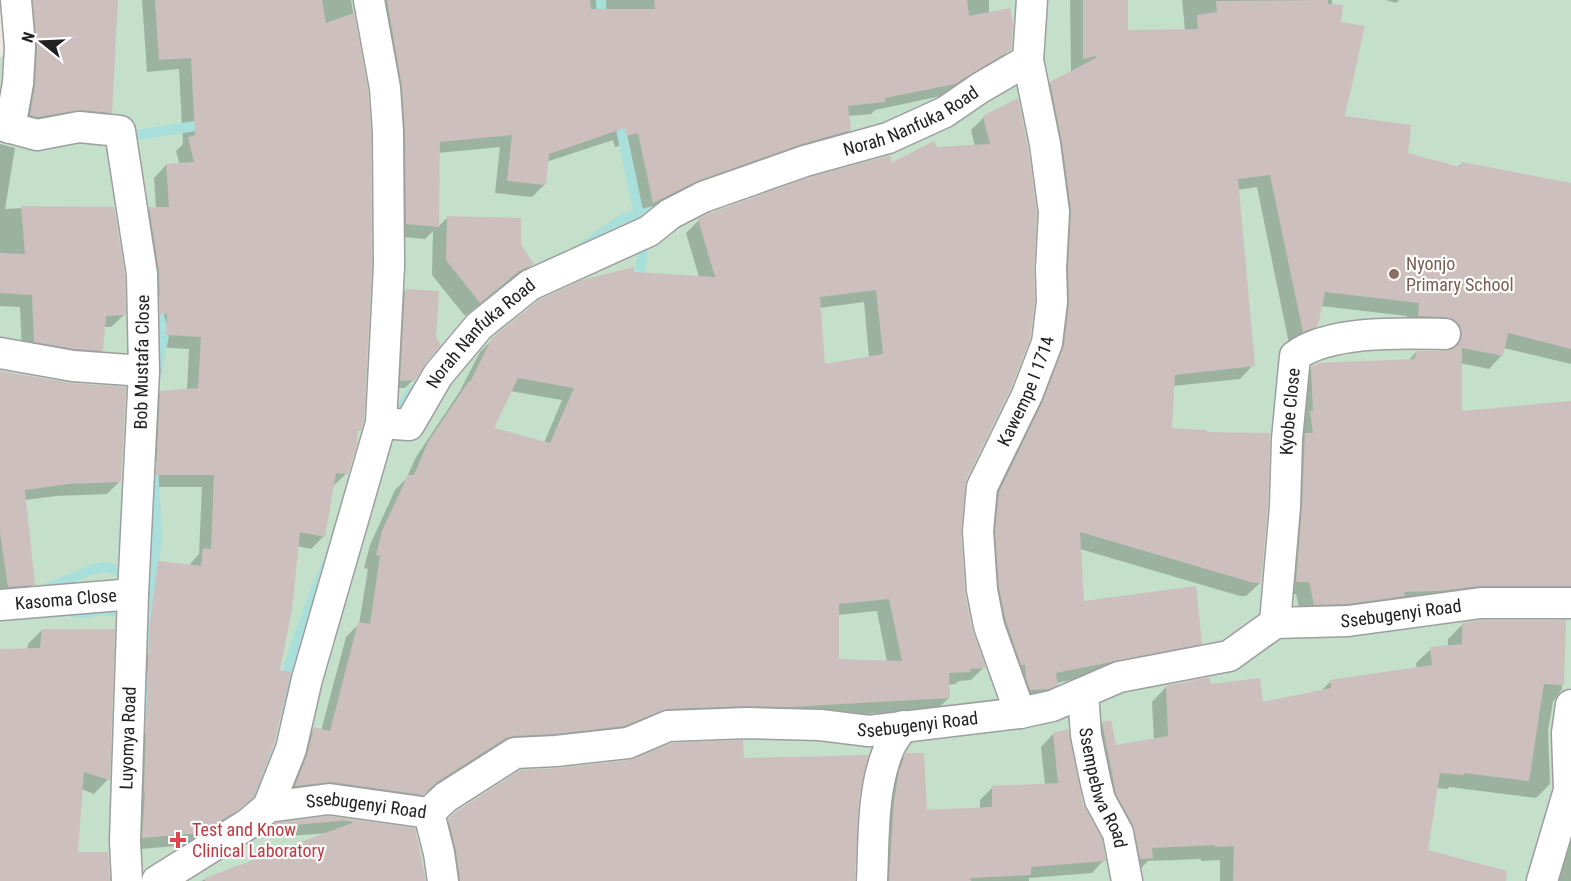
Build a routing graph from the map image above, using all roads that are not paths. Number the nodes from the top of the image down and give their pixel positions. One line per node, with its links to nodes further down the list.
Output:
1 (16, 0): 5 (street)
2 (369, 0): 9 (street)
3 (1032, 0): 4 (street)
4 (1028, 60): 9 (street, Norah Nanfuka Road); 16 (street, Kawempe I 1714)
5 (5, 126): 8 (street, Bob Mustafa Close)
6 (1445, 334): 13 (street, Kyobe Close)
7 (0, 352): 8 (street)
8 (144, 370): 10 (street, Bob Mustafa Close)
9 (381, 423): 18 (street)
10 (133, 594): 12 (street, Kasoma Close); 20 (street, Luyomya Road)
11 (1571, 603): 13 (street, Ssebugenyi Road)
12 (0, 605)
13 (1275, 623): 14 (street, Ssebugenyi Road)
14 (1083, 693): 16 (street, Ssebugenyi Road); 24 (street, Ssempebwa Road)
15 (1571, 705): 25 (street)
16 (1020, 713): 17 (street, Ssebugenyi Road)
17 (903, 726): 19 (street, Ssebugenyi Road); 23 (street)
18 (268, 807): 19 (street, Ssebugenyi Road); 21 (street)
19 (429, 813): 22 (street)
20 (127, 881)
21 (157, 881)
22 (443, 881)
23 (872, 881)
24 (1127, 881)
25 (1542, 881)

